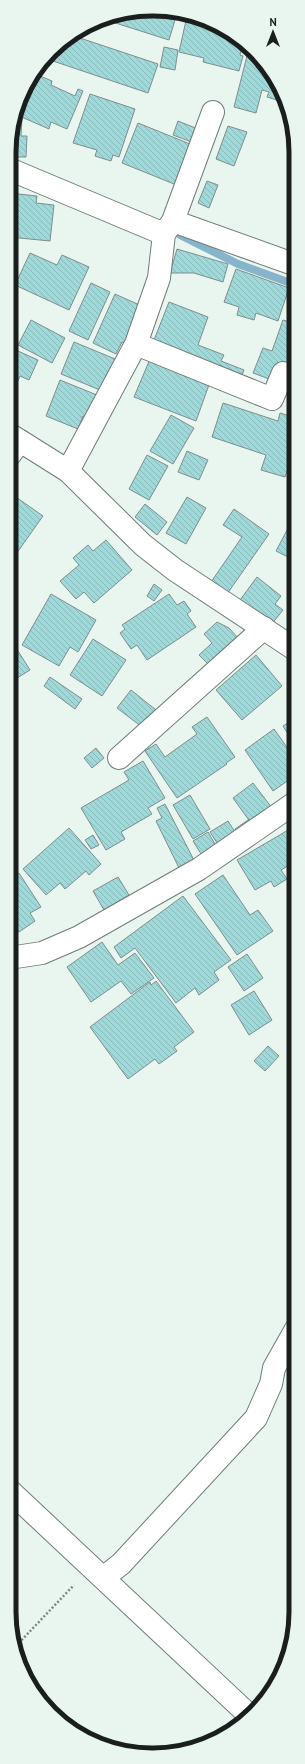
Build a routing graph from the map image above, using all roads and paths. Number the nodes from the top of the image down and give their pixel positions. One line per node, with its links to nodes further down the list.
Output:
1 (213, 112): 3 (main road)
2 (16, 172): 3 (main road)
3 (169, 227): 4 (main road); 5 (main road)
4 (289, 263)
5 (136, 344): 6 (main road); 8 (main road)
6 (289, 374)
7 (16, 445): 8 (main road)
8 (68, 471): 9 (main road)
9 (264, 628): 10 (main road); 11 (main road)
10 (289, 645)
11 (119, 758)
12 (289, 807): 13 (main road)
13 (16, 957)
14 (289, 1341): 16 (main road)
15 (16, 1497): 16 (main road)
16 (97, 1573): 17 (path); 18 (main road)
17 (20, 1642)
18 (245, 1712)

